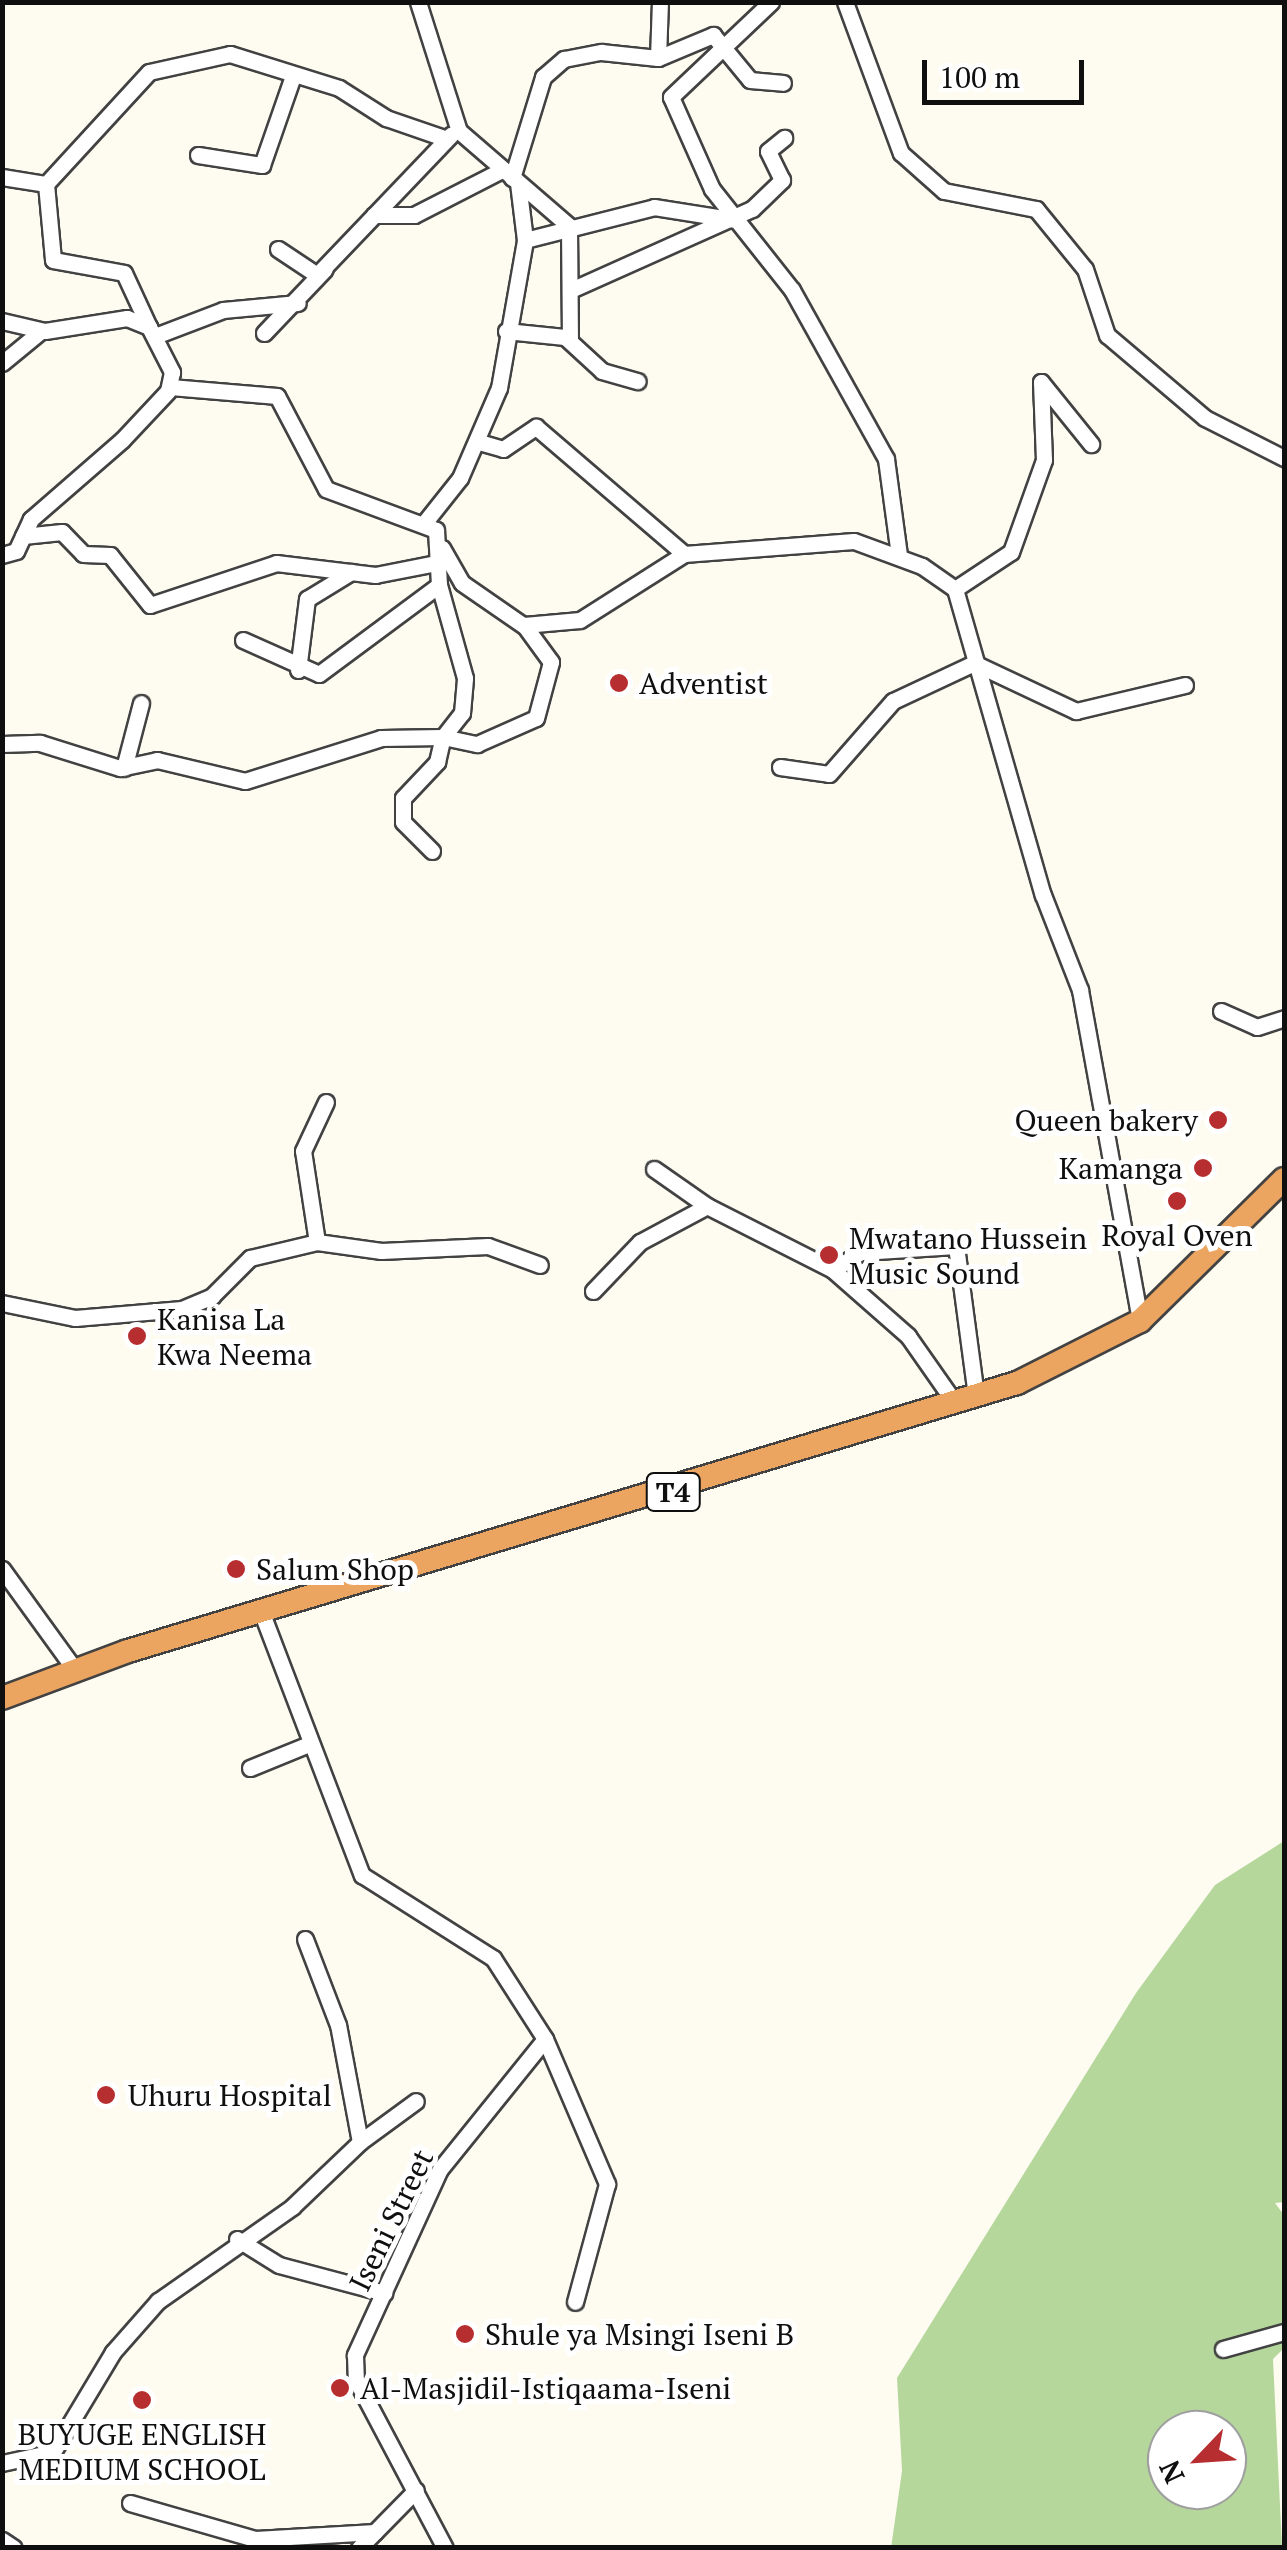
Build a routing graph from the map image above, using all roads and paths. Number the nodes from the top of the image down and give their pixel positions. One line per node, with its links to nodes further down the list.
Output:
1 (418, 2): 9 (street)
2 (660, 2): 6 (street)
3 (771, 2): 5 (street)
4 (845, 2): 34 (street)
5 (728, 46): 6 (street); 8 (street); 16 (street)
6 (658, 58): 13 (street)
7 (292, 79): 9 (street); 11 (street); 14 (street)
8 (783, 83)
9 (452, 135): 13 (street); 15 (street)
10 (784, 138): 16 (street)
11 (198, 155)
12 (2, 178): 14 (street)
13 (509, 178): 15 (street); 17 (street); 18 (street)
14 (46, 184): 26 (street)
15 (374, 215): 20 (street)
16 (736, 220): 17 (street); 21 (street); 38 (street)
17 (569, 226): 18 (street); 21 (street)
18 (525, 240): 25 (street)
19 (278, 249): 20 (street)
20 (325, 269): 22 (street)
21 (574, 289): 28 (street)
22 (298, 303): 26 (street); 27 (street)
23 (2, 322): 24 (street)
24 (41, 330): 26 (street); 29 (street)
25 (506, 330): 28 (street); 32 (street)
26 (152, 332): 31 (street)
27 (264, 333)
28 (570, 340): 30 (street)
29 (2, 363)
30 (638, 381)
31 (170, 387): 35 (street); 36 (street)
32 (479, 442): 35 (street); 37 (street)
33 (1091, 444): 43 (street)
34 (1284, 458)
35 (426, 522): 40 (street)
36 (23, 536): 39 (street); 41 (street)
37 (684, 554): 38 (street); 44 (street)
38 (898, 554): 43 (street)
39 (2, 555)
40 (439, 555): 41 (street); 42 (street); 44 (street)
41 (351, 572): 47 (street)
42 (439, 585): 47 (street); 50 (street)
43 (956, 589): 46 (street)
44 (524, 626): 50 (street)
45 (243, 640): 47 (street)
46 (974, 663): 48 (street); 52 (street); 66 (street)
47 (298, 670)
48 (1185, 685)
49 (142, 703): 53 (street)
50 (443, 737): 53 (street); 54 (street)
51 (2, 744): 53 (street)
52 (780, 767)
53 (124, 768)
54 (432, 852)
55 (1220, 1011): 56 (street)
56 (1284, 1018)
57 (326, 1102): 61 (street)
58 (654, 1169): 60 (street)
59 (1284, 1179): 66 (highway, T4)
60 (707, 1206): 63 (street); 64 (street)
61 (318, 1242): 62 (street); 65 (street)
62 (540, 1265)
63 (833, 1270): 67 (street); 67 (street)
64 (593, 1290)
65 (2, 1302)
66 (1140, 1320): 67 (highway, T4)
67 (965, 1400): 69 (highway, T4)
68 (2, 1569): 70 (street)
69 (260, 1611): 70 (highway, T4); 72 (street)
70 (74, 1670): 71 (highway, T4)
71 (2, 1698)
72 (309, 1744): 73 (street); 75 (street)
73 (250, 1768)
74 (304, 1939): 77 (street)
75 (545, 2038): 79 (street, Iseni Street); 80 (street)
76 (416, 2101): 77 (street)
77 (360, 2142): 78 (street)
78 (238, 2239): 79 (street); 83 (street)
79 (384, 2293): 84 (street, Iseni Street)
80 (574, 2302)
81 (1284, 2332): 82 (street)
82 (1223, 2349)
83 (2, 2463)
84 (416, 2490): 86 (street); 90 (street, Iseni Street)
85 (130, 2504): 86 (street)
86 (376, 2532): 89 (street)
87 (2, 2540): 88 (street)
88 (14, 2548)
89 (359, 2548)
90 (445, 2548)

